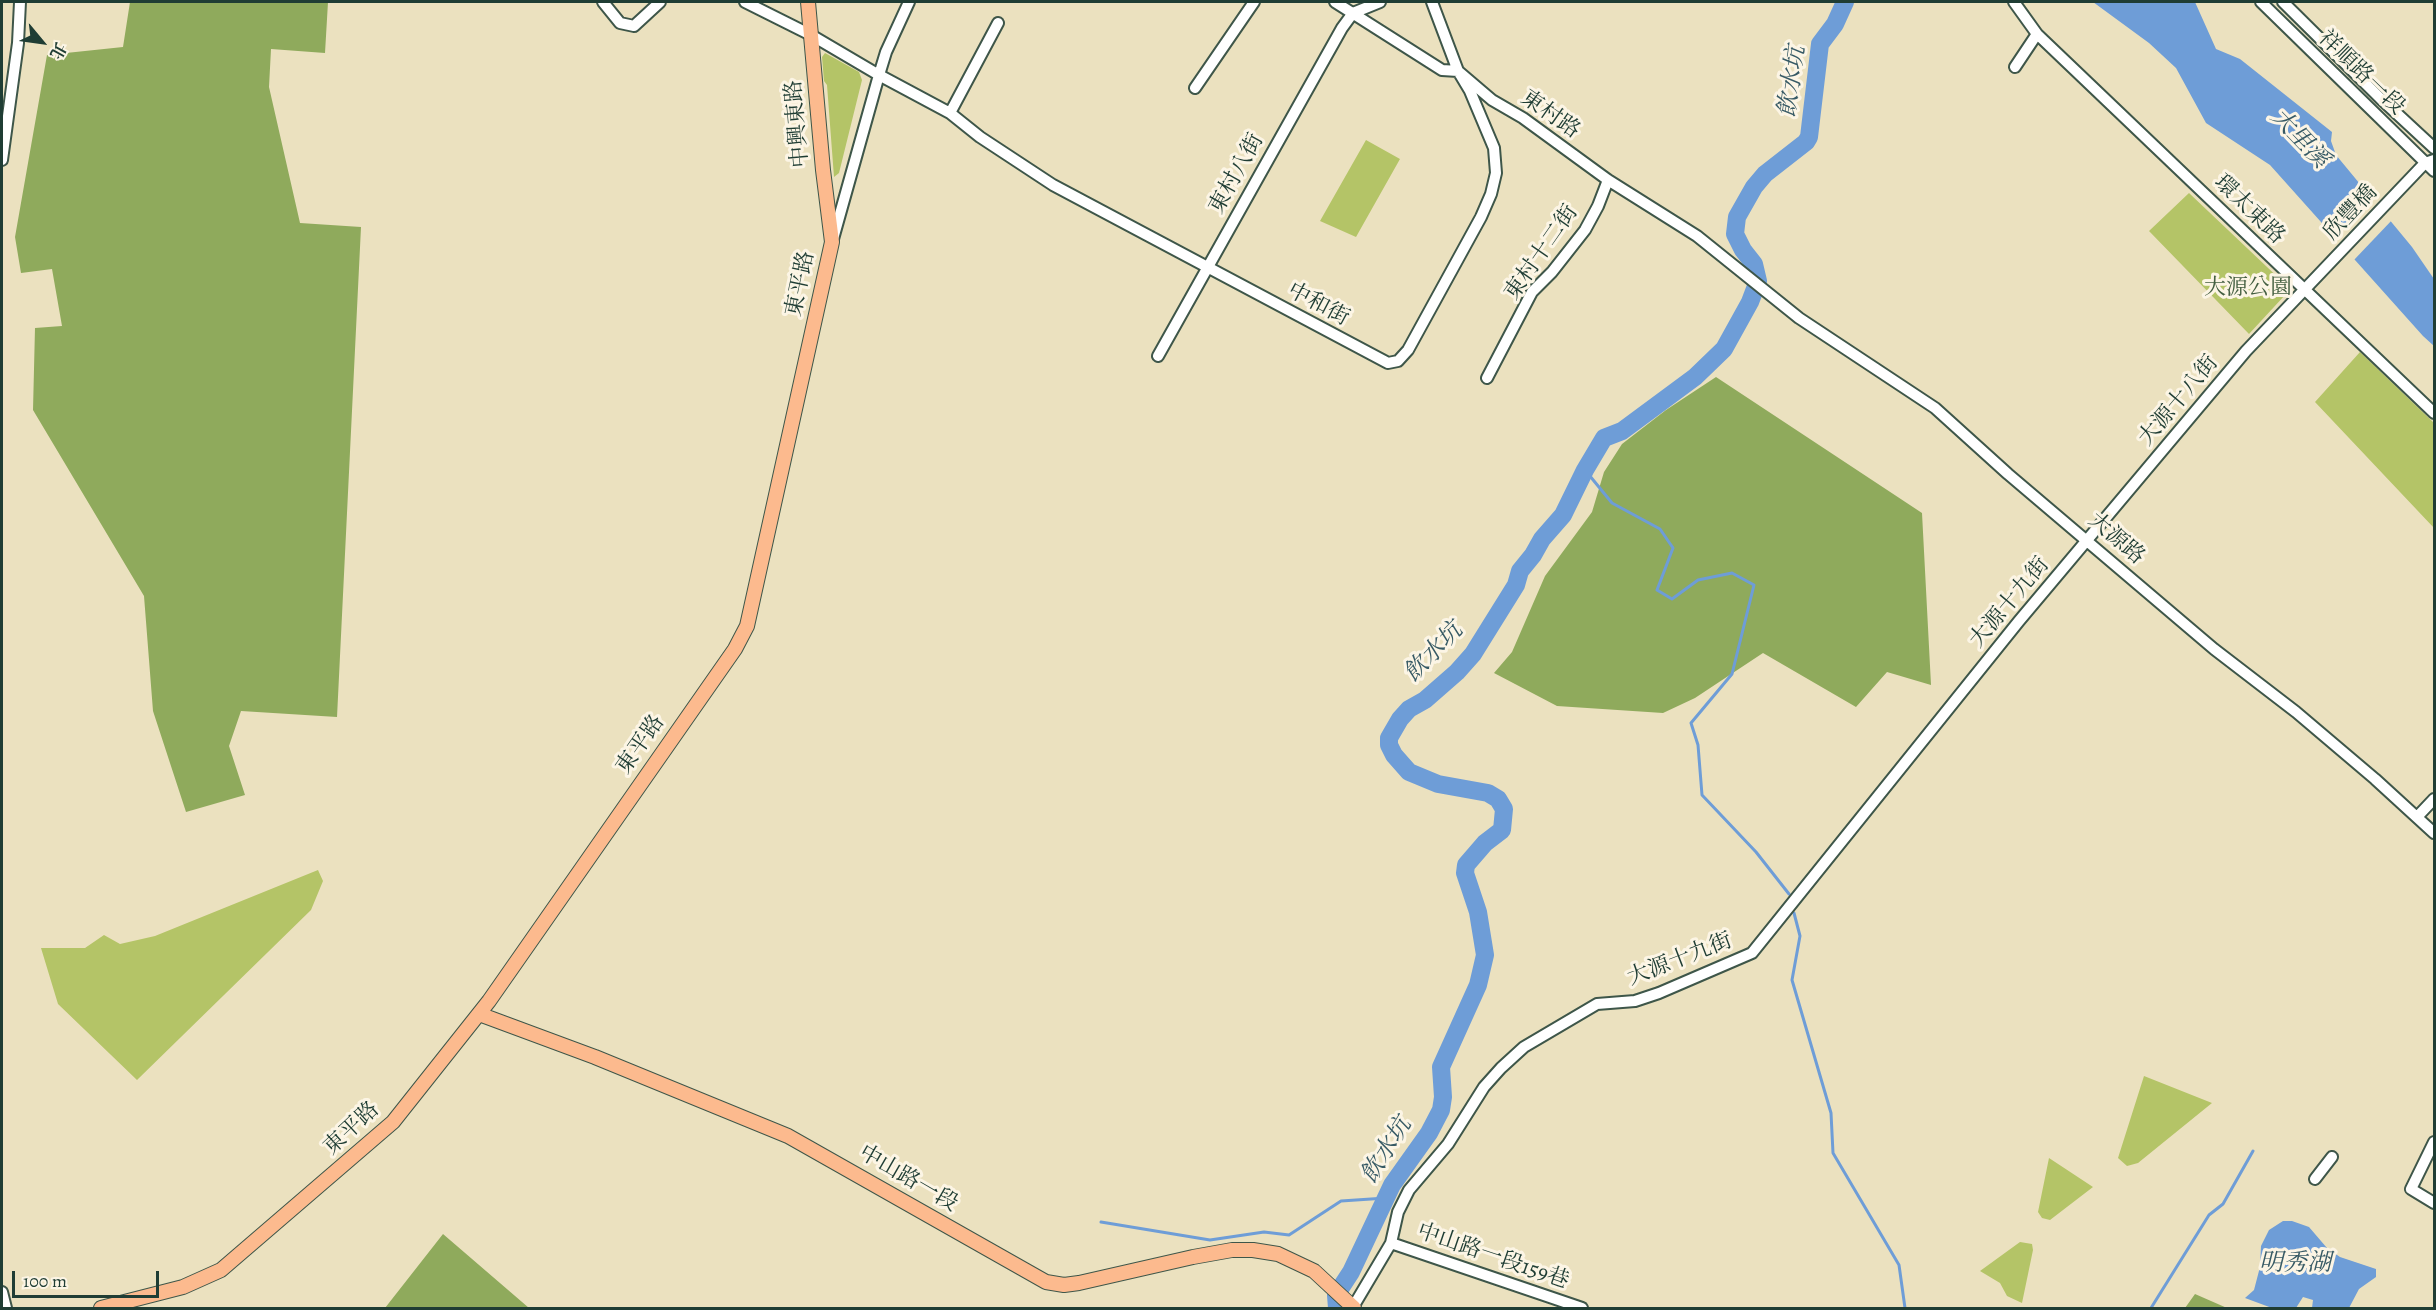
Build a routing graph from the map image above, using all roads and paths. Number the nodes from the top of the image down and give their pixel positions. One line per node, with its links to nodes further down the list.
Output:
1 (20, 2): 24 (street)
2 (603, 2): 3 (street)
3 (660, 2)
4 (744, 2): 17 (street, 中和街)
5 (808, 2): 17 (main road, 中興東路)
6 (909, 2): 20 (street, 東平路)
7 (1254, 2): 21 (street)
8 (1335, 2): 14 (street, 東村路)
9 (1380, 2): 14 (street)
10 (1432, 2): 19 (street, 中和街)
11 (2014, 2): 16 (street, 環太東路)
12 (2261, 2): 25 (street, 祥順路一段)
13 (2283, 2): 23 (street, 祥順路一段)
14 (1353, 13): 19 (street, 東村路); 29 (street, 東村八街)
15 (998, 23): 22 (street)
16 (2037, 34): 18 (street); 31 (street, 環太東路)
17 (811, 35): 20 (street, 中和街); 28 (main road, 中興東路)
18 (2015, 67)
19 (1458, 71): 27 (street, 東村路); 29 (street, 中和街)
20 (879, 75): 22 (street, 中和街); 28 (street, 東平路)
21 (1195, 88)
22 (950, 113): 29 (street, 中和街)
23 (2434, 148)
24 (2, 159)
25 (2430, 161): 26 (street, 祥順路一段); 31 (street, 欣豐橋)
26 (2434, 171)
27 (1608, 180): 30 (street, 東村路); 33 (street, 東村十二街)
28 (832, 242): 39 (main road, 東平路)
29 (1207, 268): 32 (street, 東村八街)
30 (1740, 269): 35 (street, 大源路)
31 (2305, 290): 34 (street, 環太東路); 35 (street, 大源十八街)
32 (1158, 356)
33 (1487, 378)
34 (2434, 413)
35 (2088, 541): 37 (street, 大源路); 44 (street, 大源十九街)
36 (2434, 799): 37 (street)
37 (2417, 817): 38 (street, 大源路)
38 (2434, 833)
39 (479, 1014): 46 (main road, 中山路一段); 48 (main road, 東平路)
40 (2434, 1142): 43 (street)
41 (2332, 1157): 42 (street)
42 (2315, 1179)
43 (2434, 1203)
44 (1391, 1243): 46 (street, 大源十九街); 49 (street, 中山路一段159巷)
45 (2, 1292): 47 (street)
46 (1353, 1307)
47 (6, 1308)
48 (101, 1308)
49 (1582, 1308)

